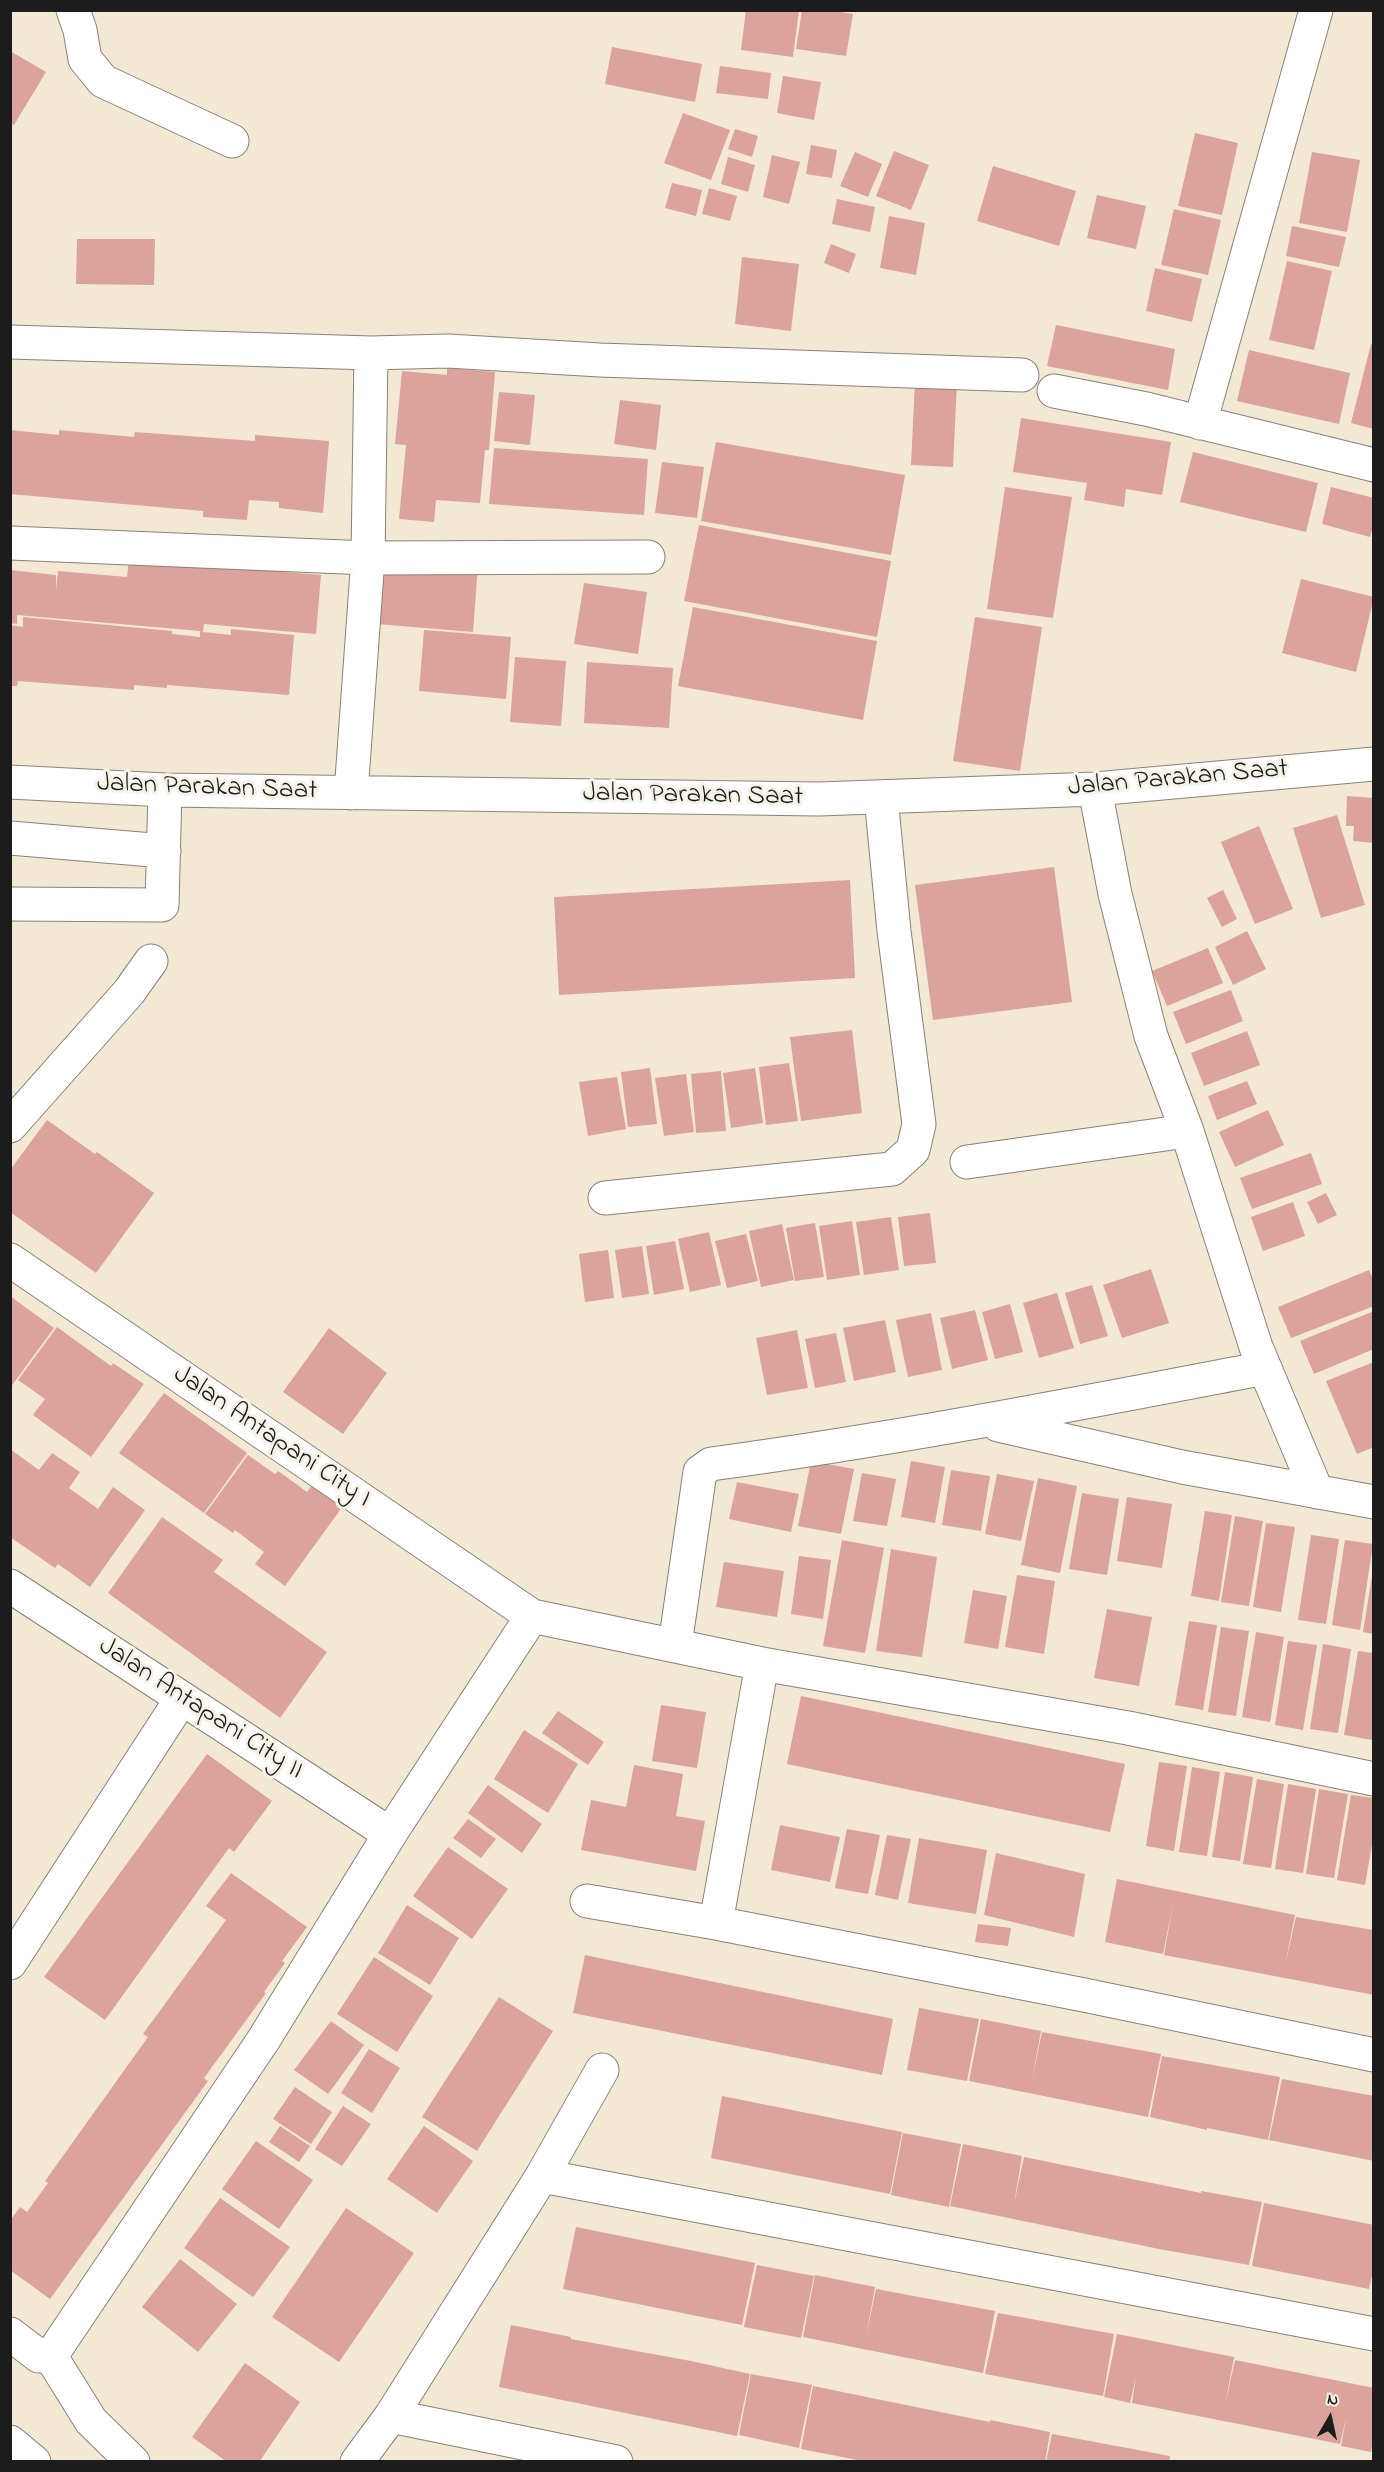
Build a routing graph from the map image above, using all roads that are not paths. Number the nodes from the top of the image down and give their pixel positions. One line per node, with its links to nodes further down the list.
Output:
1 (73, 10): 3 (street)
2 (1316, 10): 8 (street)
3 (232, 141)
4 (10, 342): 5 (street)
5 (371, 353): 6 (street); 12 (street)
6 (1022, 375)
7 (1054, 391): 8 (street)
8 (1200, 423): 9 (street)
9 (1374, 465)
10 (10, 543): 12 (street)
11 (648, 557): 12 (street)
12 (368, 558): 17 (street)
13 (1374, 764): 15 (street, Jalan Parakan Saat)
14 (10, 782): 16 (street, Jalan Parakan Saat)
15 (1095, 789): 18 (street, Jalan Parakan Saat); 24 (street)
16 (165, 790): 17 (street, Jalan Parakan Saat); 20 (street)
17 (351, 794): 18 (street, Jalan Parakan Saat)
18 (881, 797): 26 (street)
19 (10, 838): 20 (street)
20 (164, 851): 21 (street)
21 (10, 904)
22 (151, 961): 23 (street)
23 (10, 1126)
24 (1187, 1131): 25 (street); 28 (street)
25 (967, 1161)
26 (605, 1198)
27 (10, 1260): 33 (street, Jalan Antapani City I)
28 (1265, 1368): 29 (street); 30 (street)
29 (985, 1422): 30 (street); 34 (street)
30 (1317, 1492): 31 (street)
31 (1374, 1502)
32 (10, 1586): 36 (street, Jalan Antapani City II)
33 (532, 1616): 34 (street); 38 (street)
34 (675, 1644): 35 (street)
35 (762, 1664): 37 (street); 40 (street)
36 (182, 1698): 38 (street, Jalan Antapani City II); 41 (street)
37 (1374, 1779)
38 (390, 1834): 47 (street)
39 (587, 1901): 40 (street)
40 (716, 1923): 42 (street)
41 (10, 1963)
42 (1374, 2055)
43 (602, 2070): 44 (street)
44 (542, 2176): 46 (street); 48 (street)
45 (10, 2334): 47 (street)
46 (1374, 2334)
47 (50, 2355): 51 (street)
48 (391, 2416): 52 (street); 53 (street)
49 (10, 2442): 50 (street)
50 (34, 2462)
51 (133, 2462)
52 (357, 2462)
53 (616, 2462)

